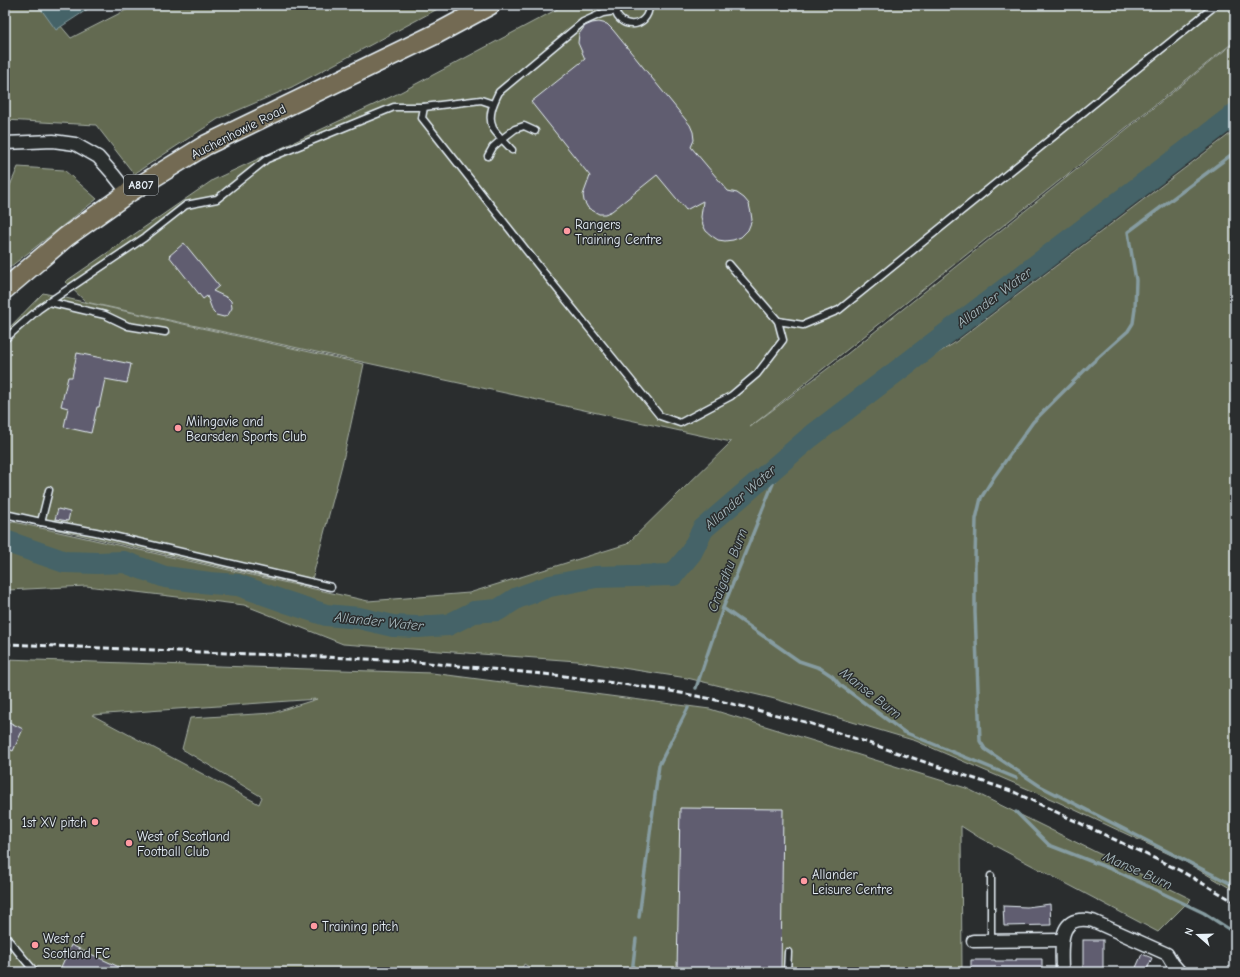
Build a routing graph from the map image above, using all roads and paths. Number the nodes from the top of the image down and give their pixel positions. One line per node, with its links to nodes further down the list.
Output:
1 (490, 5): 13 (main road, Auchenhowie Road / A807)
2 (649, 5): 3 (lane); 5 (lane)
3 (659, 5)
4 (1216, 5): 17 (lane)
5 (616, 8): 6 (lane)
6 (493, 104): 7 (lane); 9 (lane)
7 (424, 107): 16 (lane); 17 (lane)
8 (535, 131): 9 (lane)
9 (502, 139): 11 (lane); 12 (lane)
10 (5, 143): 13 (street)
11 (512, 150)
12 (488, 156)
13 (128, 193): 15 (main road, Auchenhowie Road / A807)
14 (729, 264): 17 (lane)
15 (5, 288)
16 (49, 302): 18 (lane); 19 (lane)
17 (778, 321)
18 (165, 332)
19 (5, 339)
20 (49, 490): 22 (lane)
21 (5, 514): 22 (lane)
22 (40, 522): 23 (lane)
23 (331, 587)
24 (991, 876): 27 (lane)
25 (5, 936): 30 (lane)
26 (973, 940): 27 (street)
27 (991, 940): 28 (street)
28 (1062, 940): 32 (street); 33 (street)
29 (788, 952): 31 (lane)
30 (35, 972)
31 (787, 972)
32 (1062, 972)
33 (1180, 972)

